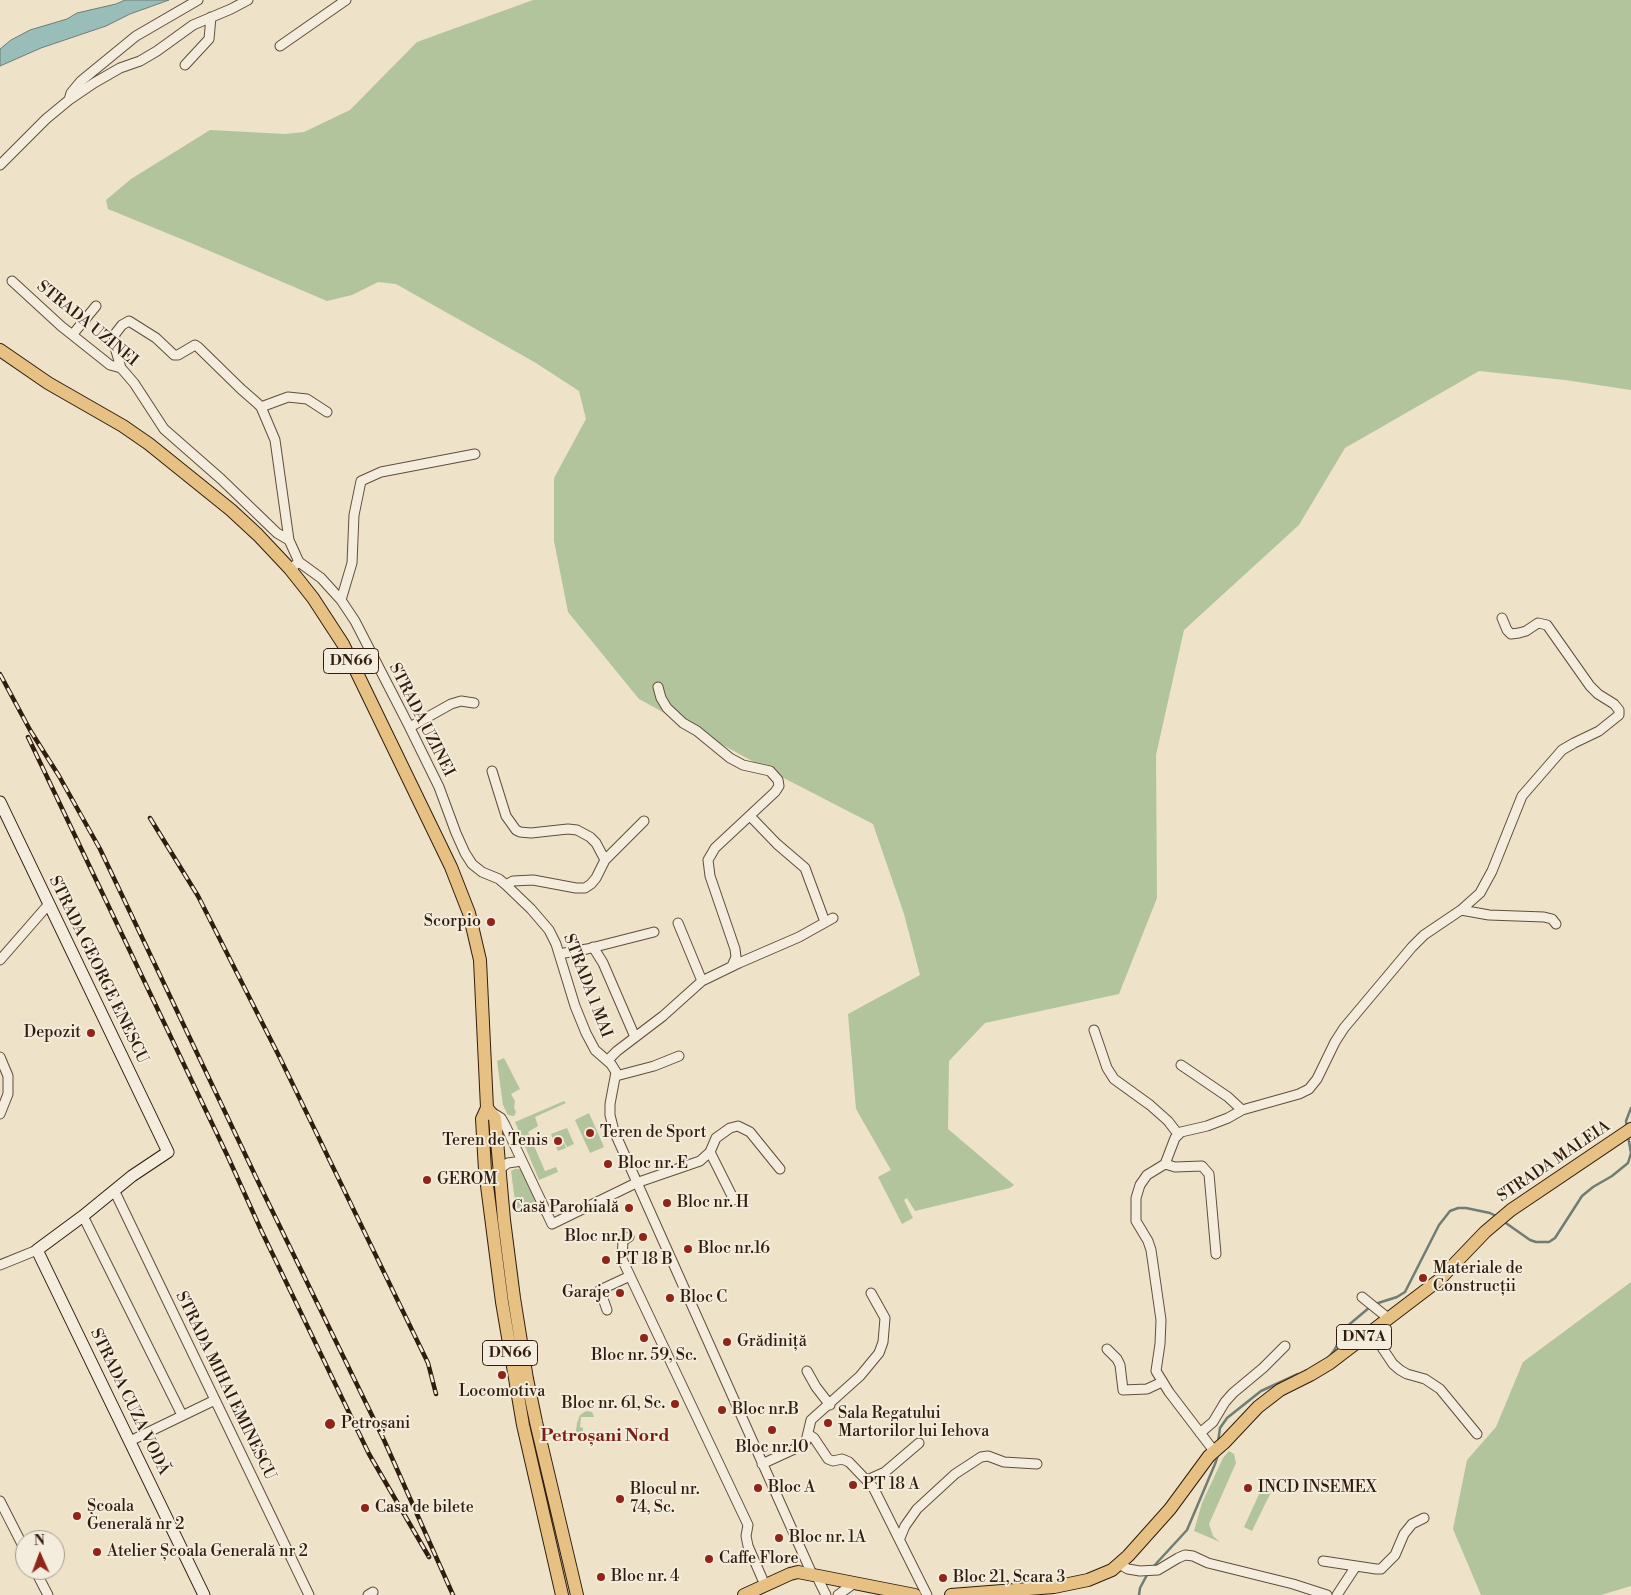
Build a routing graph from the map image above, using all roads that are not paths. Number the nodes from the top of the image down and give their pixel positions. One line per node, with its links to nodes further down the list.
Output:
1 (198, 0): 7 (street)
2 (248, 0): 4 (street)
3 (346, 0): 5 (street)
4 (211, 17): 6 (street); 7 (street)
5 (280, 46)
6 (186, 65)
7 (68, 100): 8 (street)
8 (0, 165)
9 (12, 281): 11 (street, STRADA UZINEI)
10 (96, 306): 11 (street)
11 (73, 334): 13 (street, STRADA UZINEI)
12 (0, 350): 18 (main road, DN66)
13 (121, 368): 14 (street); 17 (street, STRADA UZINEI)
14 (261, 407): 15 (street); 17 (street)
15 (327, 412)
16 (475, 454): 19 (street)
17 (289, 540): 18 (street)
18 (294, 565): 19 (street, STRADA UZINEI); 47 (main road, DN66)
19 (341, 600): 23 (street, STRADA UZINEI)
20 (1502, 618): 31 (street)
21 (658, 687): 26 (street)
22 (474, 704): 23 (street)
23 (410, 727): 29 (street, STRADA UZINEI)
24 (492, 771): 28 (street)
25 (0, 802): 30 (street, STRADA GEORGE ENESCU)
26 (750, 816): 38 (street); 38 (street)
27 (644, 821): 28 (street)
28 (605, 860): 29 (street)
29 (502, 882): 36 (street, STRADA 1 MAI)
30 (48, 905): 37 (street); 58 (street, STRADA GEORGE ENESCU)
31 (1460, 910): 33 (street); 48 (street)
32 (678, 923): 39 (street)
33 (1556, 924)
34 (654, 932): 35 (street)
35 (593, 948): 36 (street); 41 (street)
36 (559, 954): 44 (street, STRADA 1 MAI)
37 (0, 960)
38 (732, 966): 39 (street)
39 (702, 981): 41 (street)
40 (1094, 1030): 51 (street)
41 (635, 1037): 44 (street)
42 (679, 1056): 46 (street)
43 (0, 1057): 49 (street)
44 (608, 1060): 46 (street, STRADA 1 MAI)
45 (1180, 1065): 48 (street)
46 (616, 1076): 57 (street)
47 (487, 1108): 53 (street); 56 (main road, DN66); 82 (main road, DN66)
48 (1242, 1110): 51 (street)
49 (0, 1114)
50 (1631, 1129): 69 (main road, STRADA MALEIA / DN7A)
51 (1178, 1134): 54 (street)
52 (710, 1152): 55 (street); 57 (street); 59 (street)
53 (522, 1161): 56 (street); 57 (street)
54 (1165, 1164): 63 (street); 74 (street)
55 (780, 1169)
56 (498, 1170): 81 (main road, DN66)
57 (636, 1184): 86 (street)
58 (114, 1190): 60 (street); 75 (street, STRADA MIHAI EMINESCU)
59 (734, 1200)
60 (84, 1216): 62 (street); 77 (street)
61 (629, 1237): 65 (street)
62 (37, 1250): 64 (street); 83 (street, STRADA CUZA VODĂ)
63 (1216, 1254)
64 (0, 1265)
65 (630, 1276): 68 (street); 99 (street)
66 (871, 1293): 76 (street)
67 (1365, 1300): 69 (street)
68 (607, 1310)
69 (1388, 1318): 70 (main road, DN7A)
70 (1371, 1331): 80 (street); 85 (main road, DN7A)
71 (1285, 1346): 78 (street)
72 (1107, 1349): 74 (street)
73 (807, 1370): 76 (street)
74 (1162, 1382): 78 (street)
75 (215, 1400): 77 (street); 102 (street, STRADA MIHAI EMINESCU)
76 (830, 1405): 79 (street)
77 (182, 1416): 83 (street)
78 (1200, 1433): 85 (street)
79 (808, 1434): 86 (street); 88 (street)
80 (1477, 1434)
81 (539, 1436): 82 (main road); 104 (main road, DN66)
82 (526, 1438): 103 (main road, DN66)
83 (130, 1441): 101 (street, STRADA CUZA VODĂ)
84 (919, 1443): 88 (street)
85 (1214, 1451): 94 (main road, DN7A)
86 (762, 1464): 96 (street)
87 (1037, 1464): 92 (street)
88 (867, 1480): 92 (street)
89 (0, 1501): 91 (street)
90 (1424, 1518): 95 (street)
91 (15, 1530)
92 (900, 1538): 109 (street)
93 (1323, 1561): 95 (street)
94 (1119, 1564): 110 (main road, DN7A); 111 (street)
95 (1356, 1566): 112 (street)
96 (815, 1575): 98 (main road); 99 (main road); 106 (street)
97 (40, 1580): 100 (street)
98 (853, 1584): 107 (street); 108 (main road)
99 (765, 1585): 105 (main road)
100 (48, 1595)
101 (204, 1595)
102 (309, 1595)
103 (562, 1595)
104 (577, 1595)
105 (744, 1595)
106 (826, 1595)
107 (838, 1595)
108 (915, 1595)
109 (927, 1595)
110 (951, 1595)
111 (1328, 1595)
112 (1337, 1595)

